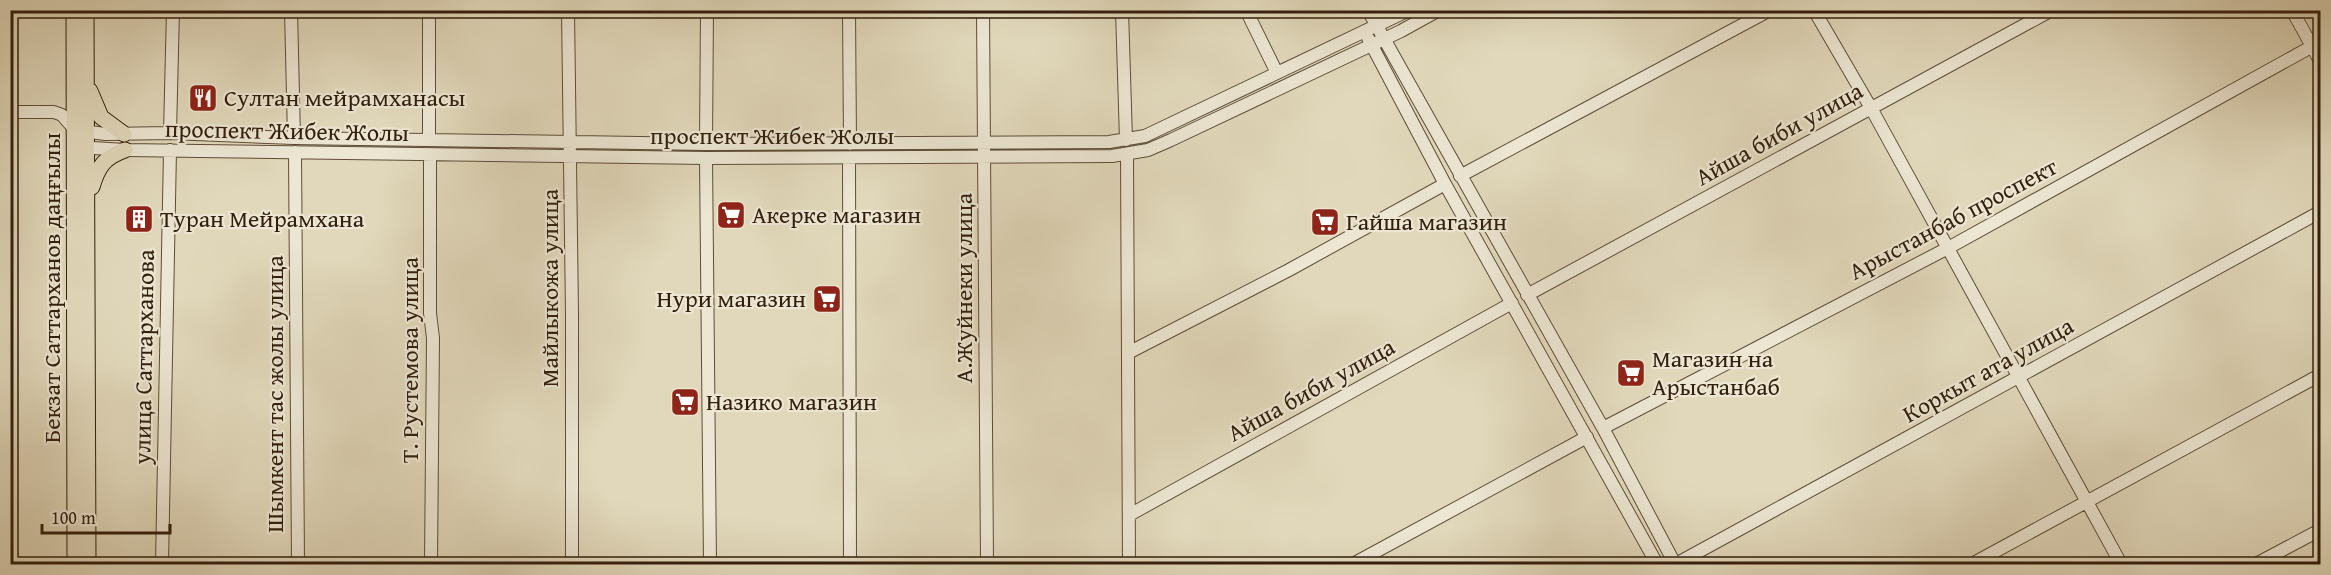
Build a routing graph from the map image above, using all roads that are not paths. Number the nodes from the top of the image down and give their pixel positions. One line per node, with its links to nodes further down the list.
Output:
1 (74, 10): 29 (main road, Бекзат Саттарханов даңғылы)
2 (86, 10): 24 (main road, Бекзат Саттарханов даңғылы)
3 (173, 10): 28 (street)
4 (291, 10): 30 (street)
5 (429, 10): 31 (street)
6 (568, 10): 36 (street, Майлыкожа улица)
7 (706, 10): 34 (street)
8 (849, 10): 35 (street)
9 (983, 10): 33 (street, А.Жуйнеки улица)
10 (1122, 10): 32 (street)
11 (1246, 10): 23 (street)
12 (1409, 10): 19 (street, проспект Жибек Жолы)
13 (1439, 10): 20 (street, проспект Жибек Жолы)
14 (1770, 10): 45 (street)
15 (1814, 10): 25 (street)
16 (2052, 10): 25 (street, Айша биби улица)
17 (2292, 10): 21 (street)
18 (1369, 11): 19 (street)
19 (1370, 29): 20 (street); 23 (street, проспект Жибек Жолы)
20 (1377, 42): 41 (street, проспект Жибек Жолы); 45 (street); 46 (street)
21 (2316, 44): 22 (street); 50 (street, Арыстанбаб проспект)
22 (2320, 61)
23 (1277, 73): 32 (street, проспект Жибек Жолы)
24 (86, 80): 27 (main road); 29 (main road, Бекзат Саттарханов даңғылы)
25 (1871, 108): 50 (street); 51 (street, Айша биби улица)
26 (10, 112): 29 (street)
27 (124, 134): 28 (street, проспект Жибек Жолы); 29 (street, проспект Жибек Жолы)
28 (170, 134): 30 (street, проспект Жибек Жолы)
29 (78, 135): 37 (street, проспект Жибек Жолы); 47 (main road, Бекзат Саттарханов даңғылы); 49 (main road, Бекзат Саттарханов даңғылы)
30 (294, 138): 31 (street, проспект Жибек Жолы)
31 (429, 140): 36 (street, проспект Жибек Жолы)
32 (1126, 140): 33 (street, проспект Жибек Жолы)
33 (985, 143): 35 (street, проспект Жибек Жолы); 44 (street, А.Жуйнеки улица)
34 (706, 144): 35 (street, проспект Жибек Жолы); 36 (street, проспект Жибек Жолы)
35 (850, 144)
36 (570, 149): 40 (street, проспект Жибек Жолы); 42 (street, проспект Жибек Жолы); 66 (street, Майлыкожа улица)
37 (125, 150): 38 (street, проспект Жибек Жолы); 47 (main road)
38 (170, 150): 39 (street, проспект Жибек Жолы); 63 (street, улица Саттарханова)
39 (295, 152): 40 (street, проспект Жибек Жолы); 64 (street, Шымкент тас жолы улица)
40 (430, 154): 65 (street, Т. Рустемова улица)
41 (1127, 155): 44 (street, проспект Жибек Жолы); 53 (street)
42 (705, 158): 43 (street, проспект Жибек Жолы); 67 (street)
43 (849, 158): 44 (street, проспект Жибек Жолы); 68 (street)
44 (985, 158): 69 (street, А.Жуйнеки улица)
45 (1460, 176): 51 (street)
46 (1445, 184): 52 (street); 53 (street)
47 (87, 204): 49 (main road, Бекзат Саттарханов даңғылы)
48 (2320, 212): 55 (street, Коркыт ата улица)
49 (81, 220): 61 (main road, Бекзат Саттарханов даңғылы); 62 (main road, Бекзат Саттарханов даңғылы)
50 (1948, 248): 55 (street); 56 (street, Арыстанбаб проспект)
51 (1527, 296): 56 (street)
52 (1512, 303): 57 (street); 59 (street, Айша биби улица)
53 (1128, 353): 59 (street)
54 (2320, 375): 58 (street)
55 (2019, 377): 58 (street); 73 (street, Коркыт ата улица)
56 (1603, 428): 73 (street)
57 (1587, 437): 71 (street); 72 (street)
58 (2087, 502): 74 (street); 75 (street)
59 (1131, 514): 70 (street)
60 (2320, 530): 76 (street)
61 (75, 564)
62 (88, 564)
63 (162, 564)
64 (298, 564)
65 (431, 564)
66 (572, 564)
67 (710, 564)
68 (850, 564)
69 (987, 564)
70 (1129, 564)
71 (1353, 564)
72 (1657, 564)
73 (1676, 564)
74 (1972, 564)
75 (2121, 564)
76 (2256, 564)

